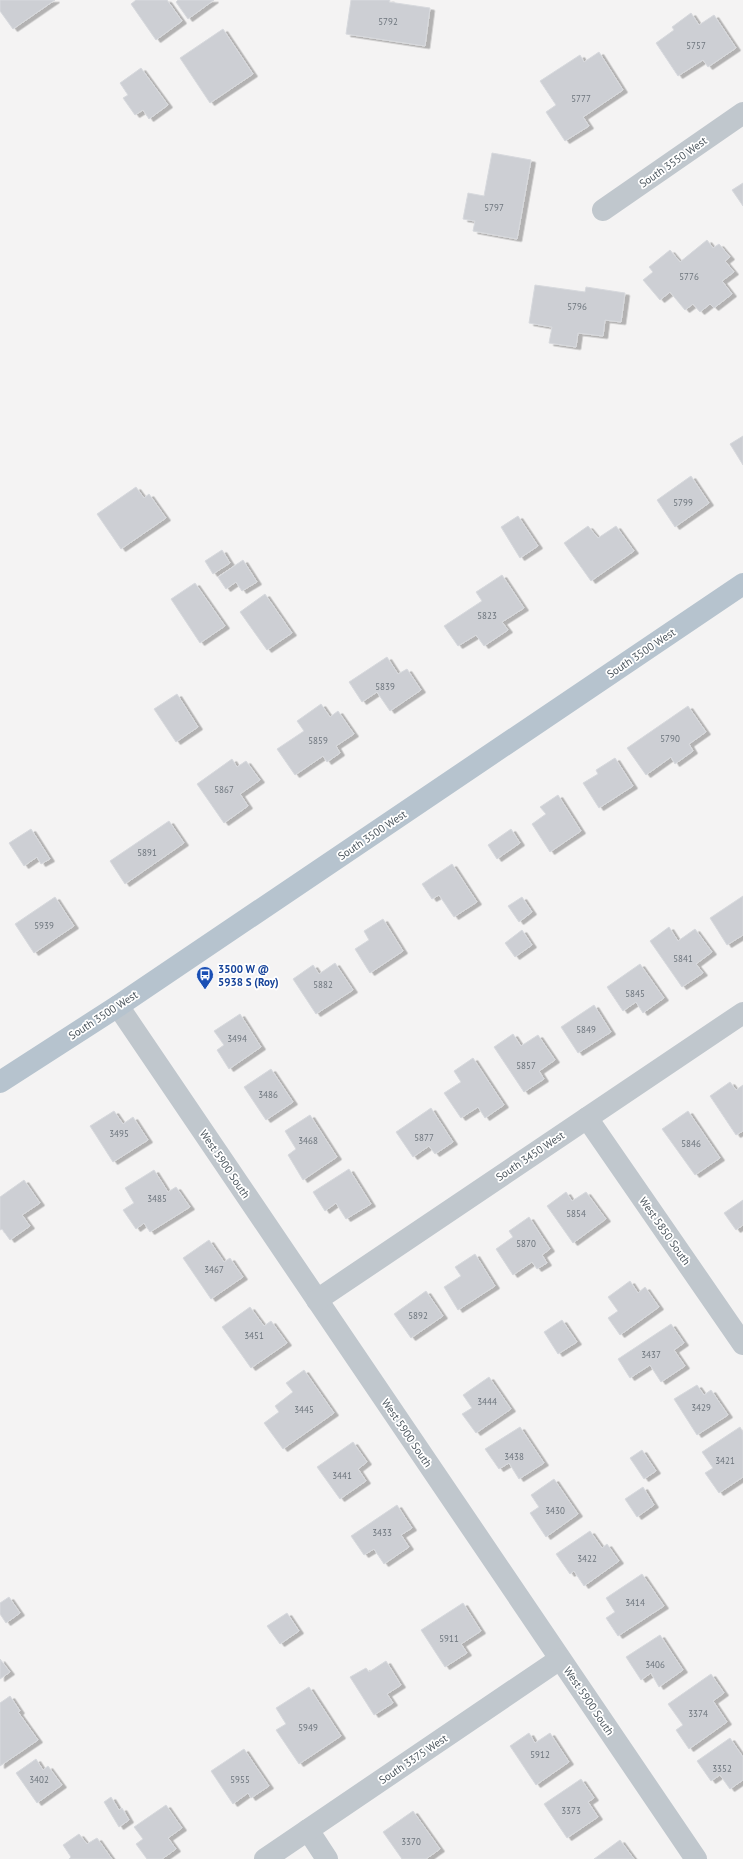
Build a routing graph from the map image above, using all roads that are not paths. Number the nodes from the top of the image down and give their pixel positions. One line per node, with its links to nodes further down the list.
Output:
1 (743, 114): 2 (street, South 3550 West)
2 (603, 210)
3 (743, 584): 4 (main road, South 3500 West)
4 (118, 1006): 6 (main road, South 3500 West); 8 (street, West 5900 South)
5 (743, 1013): 7 (street, South 3450 West)
6 (0, 1082)
7 (587, 1118): 8 (street, South 3450 West); 9 (street, West 5850 South)
8 (317, 1300): 10 (street, West 5900 South)
9 (743, 1344)
10 (560, 1659): 11 (street, South 3375 West); 14 (street, West 5900 South)
11 (308, 1830): 12 (street, South 3375 West); 13 (street)
12 (265, 1859)
13 (328, 1859)
14 (696, 1859)

